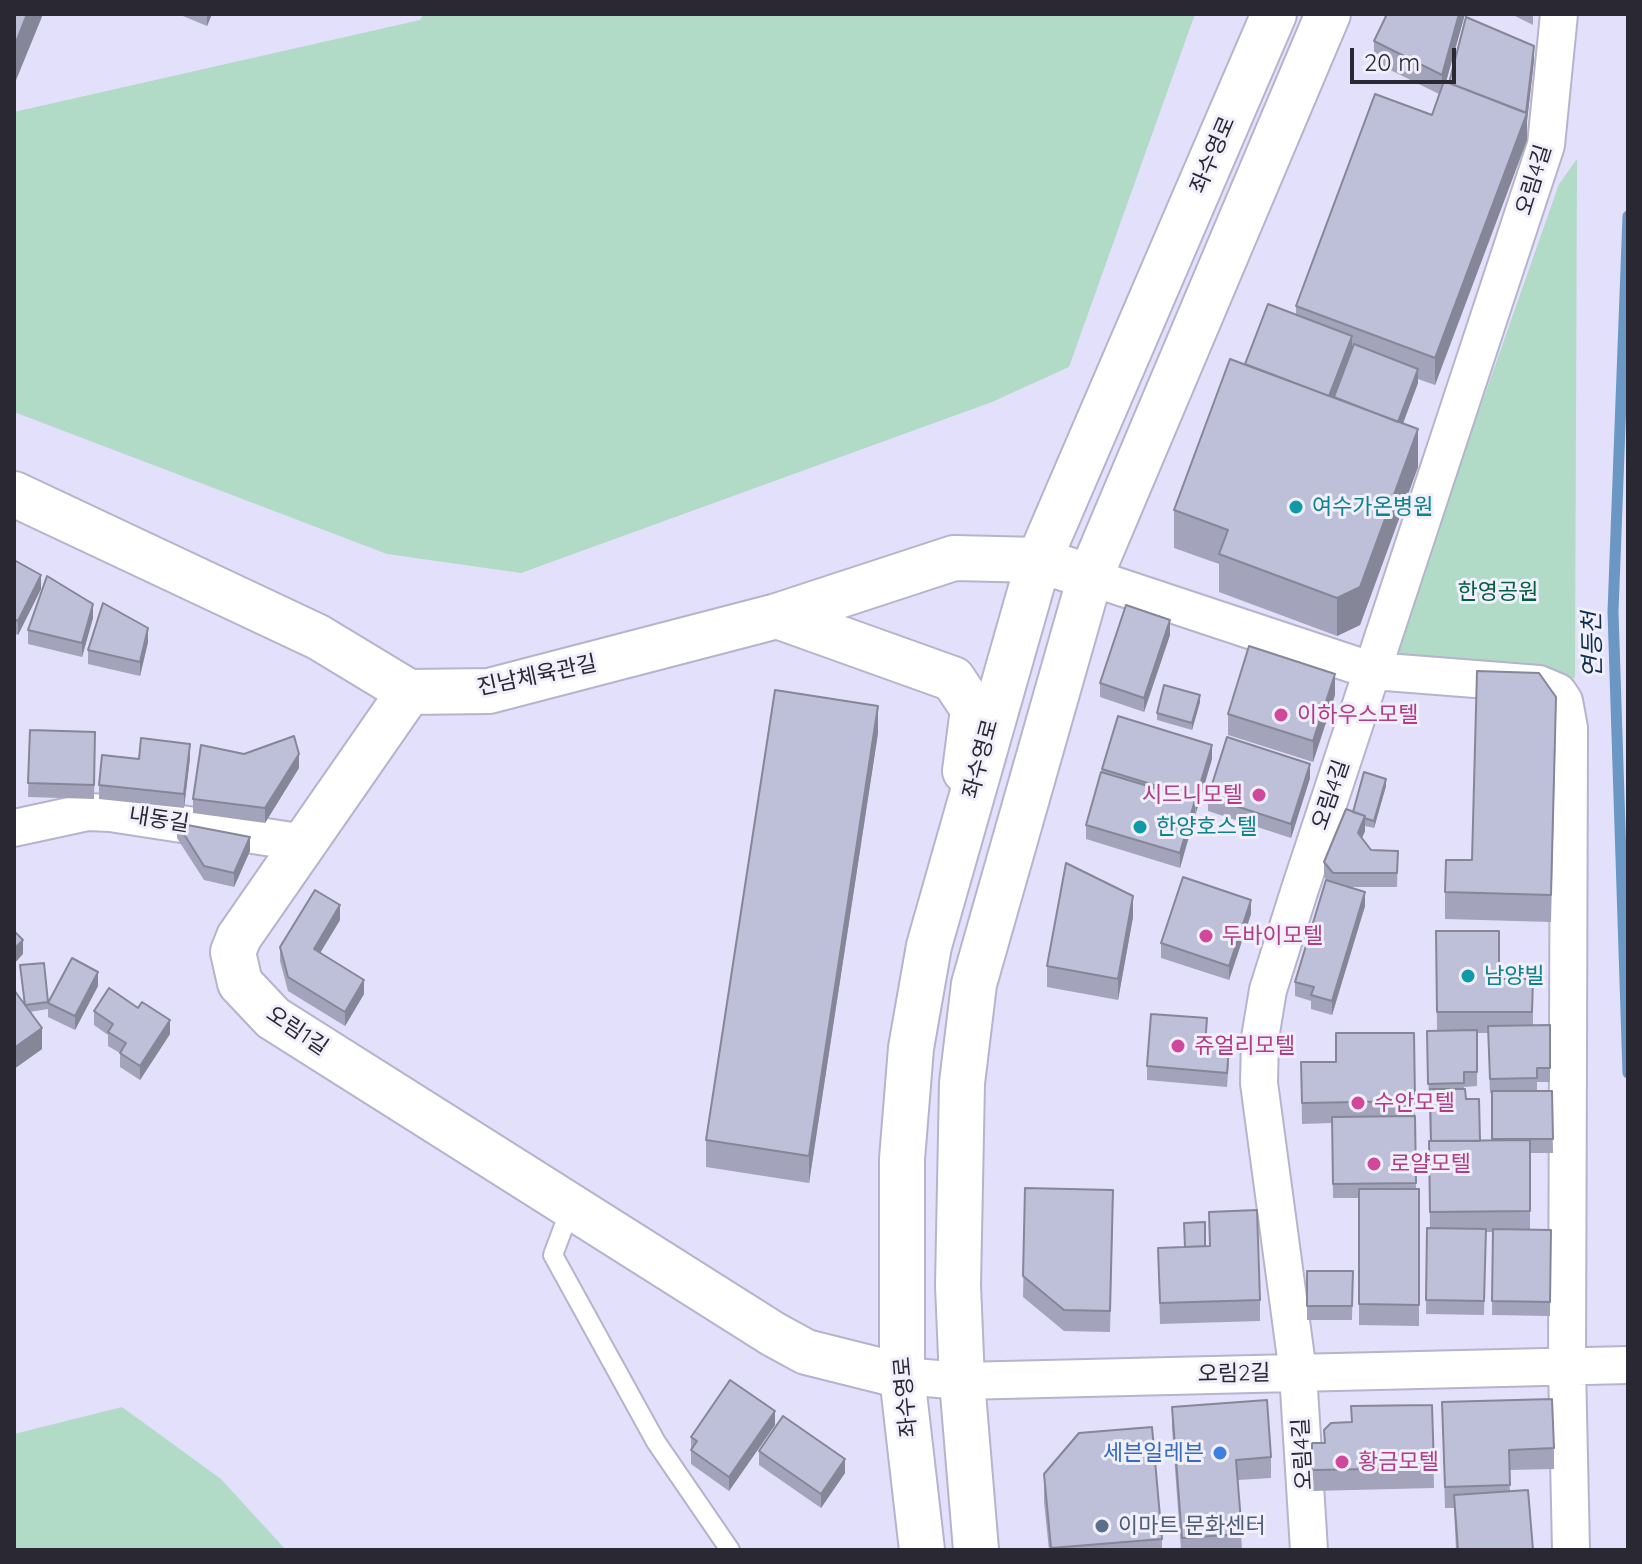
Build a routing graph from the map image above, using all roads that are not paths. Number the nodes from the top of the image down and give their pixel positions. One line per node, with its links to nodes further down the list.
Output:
1 (1274, 14): 5 (main road, 좌수영로)
2 (1328, 14): 6 (main road)
3 (1559, 14): 8 (street, 오림4길)
4 (14, 494): 9 (main road)
5 (1039, 560): 6 (main road, 진남체육관길); 7 (main road, 진남체육관길); 12 (main road, 좌수영로)
6 (1090, 577): 8 (street); 18 (main road)
7 (777, 616): 9 (main road, 진남체육관길); 12 (main road)
8 (1373, 671): 15 (street); 16 (street, 오림4길)
9 (409, 692): 11 (main road, 오림1길)
10 (14, 828): 11 (street, 내동길)
11 (305, 843): 13 (main road, 오림1길)
12 (929, 946): 17 (main road, 좌수영로)
13 (571, 1207): 17 (main road, 오림1길); 20 (lane)
14 (1628, 1365): 15 (street, 오림2길)
15 (1567, 1366): 16 (street, 오림2길); 23 (street)
16 (1298, 1373): 18 (street, 오림2길); 22 (street, 오림4길)
17 (902, 1376): 18 (street, 오림2길); 19 (main road, 좌수영로)
18 (962, 1381): 21 (main road)
19 (914, 1546)
20 (730, 1550)
21 (976, 1550)
22 (1309, 1550)
23 (1571, 1550)

